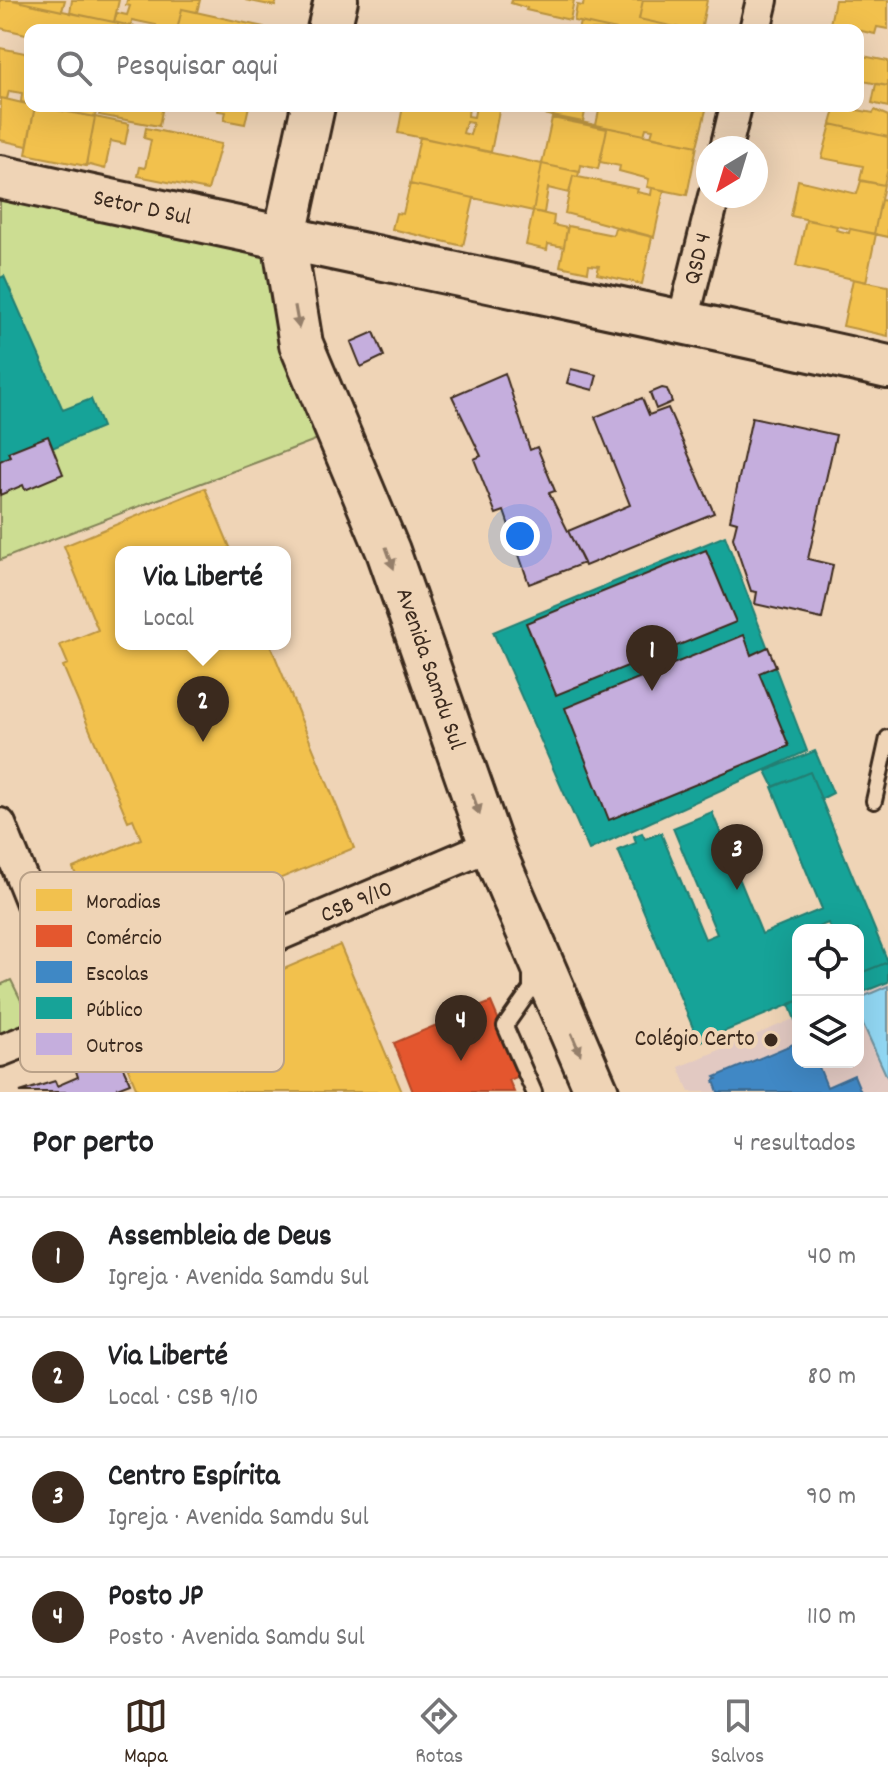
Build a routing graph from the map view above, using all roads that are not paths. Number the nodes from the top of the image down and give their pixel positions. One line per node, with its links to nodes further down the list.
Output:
1 (336, 0): 3 (main road)
2 (762, 0): 4 (street)
3 (330, 24)
4 (756, 24)
5 (312, 112): 10 (main road)
6 (735, 112): 7 (street)
7 (729, 136)
8 (2, 180): 10 (main road, Setor D Sul)
9 (711, 208): 11 (street, QSD 4)
10 (284, 240): 11 (main road, Setor D Sul); 16 (main road, Avenida Samdu Sul, one-way to 16)
11 (683, 321): 12 (main road, Setor D Sul)
12 (888, 367)
13 (888, 738): 14 (lane)
14 (874, 801)
15 (0, 824): 17 (street)
16 (491, 845): 18 (street, CSB 9/10); 19 (main road, Avenida Samdu Sul)
17 (20, 874)
18 (284, 933)
19 (531, 934): 22 (lane); 23 (main road, Avenida Samdu Sul, one-way to 23)
20 (20, 1043): 21 (street, CSB 9/10)
21 (0, 1051)
22 (534, 1092)
23 (597, 1092)

